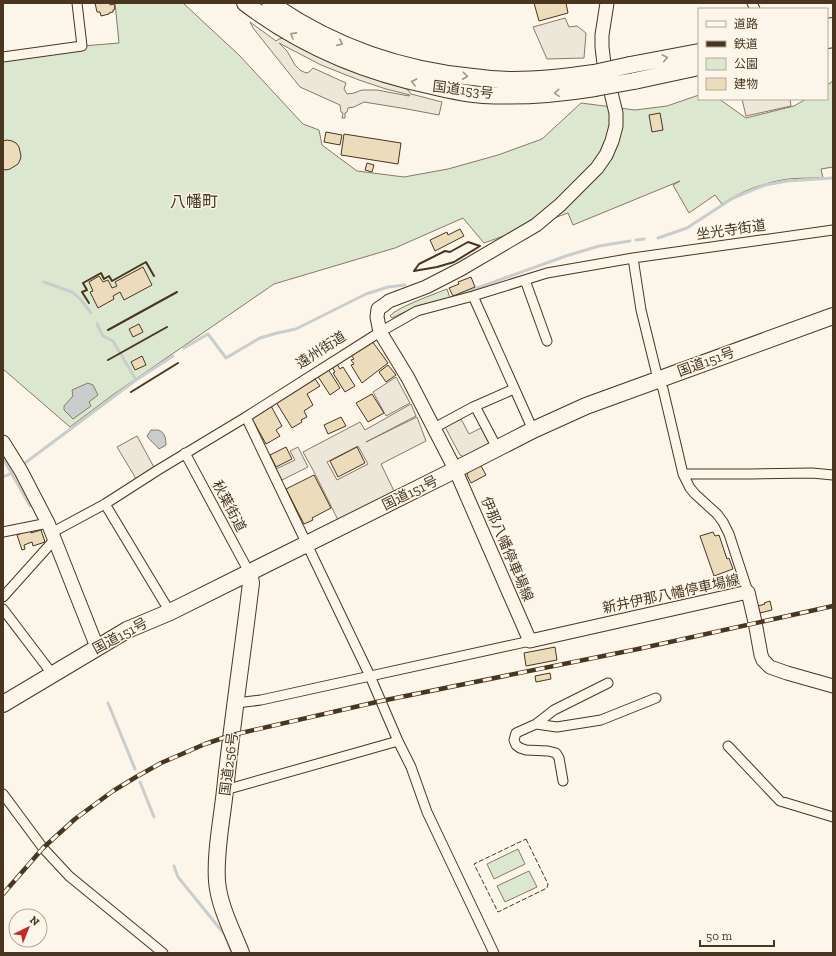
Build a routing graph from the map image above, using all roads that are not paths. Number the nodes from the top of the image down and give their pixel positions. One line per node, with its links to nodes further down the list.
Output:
1 (77, 3): 6 (street)
2 (245, 3): 9 (highway, 国道153号, one-way to 2)
3 (270, 3): 9 (highway, 国道153号, one-way to 9)
4 (607, 3): 15 (street)
5 (698, 52): 8 (highway, 国道153号, one-way to 5)
6 (3, 57)
7 (698, 67): 8 (highway, 国道153号)
8 (632, 73): 9 (highway, 国道153号, bridge)
9 (595, 81)
10 (832, 233): 11 (street, 坐光寺街道)
11 (633, 258): 12 (street, 遠州街道); 17 (street)
12 (525, 280): 13 (street, 遠州街道); 16 (street)
13 (473, 296): 15 (street, 遠州街道); 18 (street)
14 (833, 316): 17 (highway, 国道151号)
15 (380, 332): 20 (street, 遠州街道); 21 (street, 伊那八幡停車場線)
16 (547, 341)
17 (658, 379): 22 (highway, 国道151号); 27 (street)
18 (514, 389): 19 (street); 22 (street)
19 (475, 406): 21 (street); 24 (street)
20 (246, 417): 25 (street, 遠州街道); 32 (street)
21 (434, 428): 26 (street, 伊那八幡停車場線)
22 (533, 430): 24 (highway, 国道151号)
23 (3, 442): 31 (street)
24 (497, 448): 26 (highway, 国道151号)
25 (185, 454): 29 (street, 遠州街道); 33 (street, 秋葉街道)
26 (455, 469): 32 (highway, 国道151号); 38 (street, 伊那八幡停車場線)
27 (683, 474): 28 (street); 34 (street)
28 (833, 475)
29 (106, 504): 31 (street, 遠州街道); 37 (street)
30 (3, 532): 31 (street, 遠州街道)
31 (52, 532): 35 (street, 遠州街道); 39 (street)
32 (306, 544): 33 (highway, 国道151号); 41 (street)
33 (249, 572): 37 (highway, 国道151号); 45 (highway, 国道256号)
34 (748, 592): 38 (street, 新井伊那八幡停車場線); 43 (street, 新井伊那八幡停車場線)
35 (3, 597)
36 (3, 609): 40 (street)
37 (170, 612): 39 (highway, 国道151号)
38 (530, 641): 41 (street)
39 (97, 648): 40 (highway, 国道151号)
40 (53, 675): 46 (highway, 国道151号)
41 (370, 676): 45 (street); 48 (street)
42 (608, 683): 47 (street)
43 (833, 686)
44 (656, 698): 47 (street)
45 (236, 703): 51 (highway, 国道256号)
46 (3, 704)
47 (536, 724): 50 (street)
48 (398, 741): 51 (street); 56 (street)
49 (728, 746): 53 (street)
50 (563, 781)
51 (226, 790): 55 (highway, 国道256号)
52 (3, 794): 54 (street)
53 (833, 817)
54 (164, 953)
55 (241, 953)
56 (494, 953)

